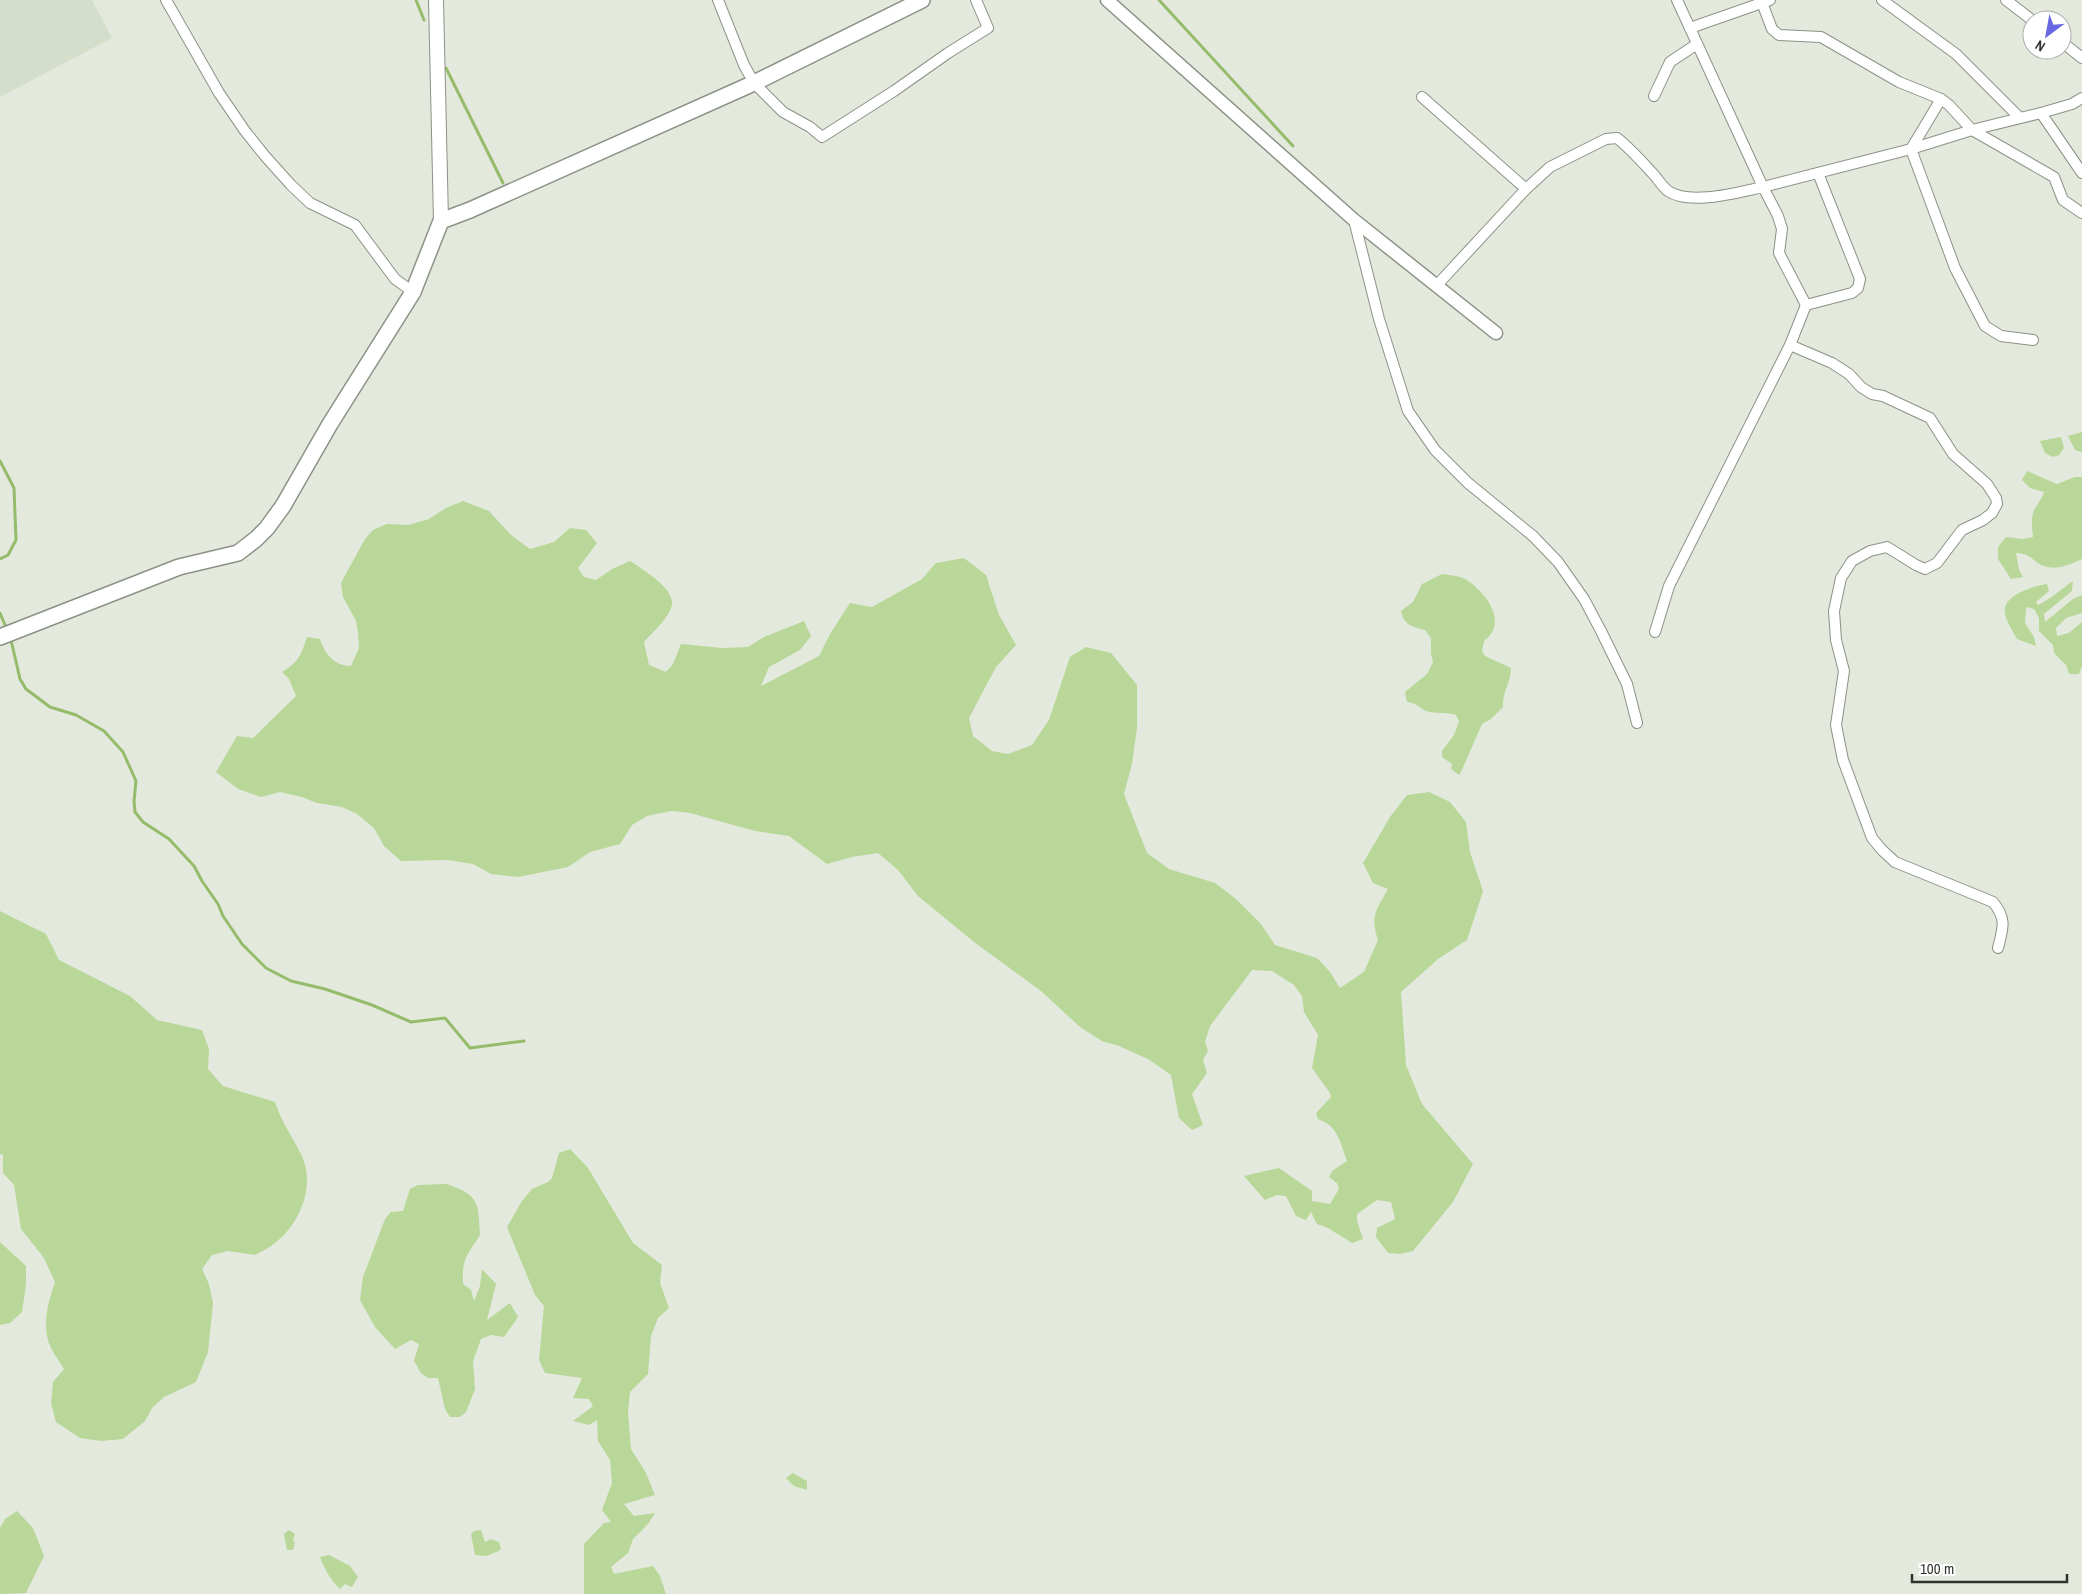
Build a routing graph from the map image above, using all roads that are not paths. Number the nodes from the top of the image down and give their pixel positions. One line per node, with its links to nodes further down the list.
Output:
1 (166, 0): 33 (street)
2 (436, 0): 31 (main road)
3 (718, 0): 16 (street)
4 (922, 0): 16 (main road)
5 (976, 0): 16 (street)
6 (1107, 0): 30 (street)
7 (1677, 0): 12 (street)
8 (1882, 0): 22 (street)
9 (2006, 0): 11 (street)
10 (1765, 1): 12 (street); 20 (street)
11 (2022, 12)
12 (1690, 28): 13 (street)
13 (1697, 44): 17 (street); 27 (street)
14 (2072, 50): 15 (street)
15 (2082, 58)
16 (754, 83): 31 (main road)
17 (1654, 96)
18 (1422, 97): 28 (street)
19 (2082, 98): 21 (street)
20 (1941, 99): 23 (street); 24 (street)
21 (2041, 113): 22 (street); 26 (street)
22 (2020, 118): 23 (street)
23 (1972, 130): 24 (street); 29 (street)
24 (1911, 150): 25 (street); 36 (street)
25 (1818, 173): 27 (street); 34 (street)
26 (2082, 173)
27 (1763, 187): 28 (street); 34 (street)
28 (1526, 189): 32 (street)
29 (2082, 213)
30 (1354, 220): 32 (street); 40 (street)
31 (441, 221): 33 (main road)
32 (1437, 285): 35 (street)
33 (413, 292): 39 (main road)
34 (1806, 305): 37 (street)
35 (1496, 333)
36 (2033, 340)
37 (1790, 345): 38 (street); 41 (street)
38 (1655, 632)
39 (0, 637)
40 (1637, 723)
41 (1998, 948)

